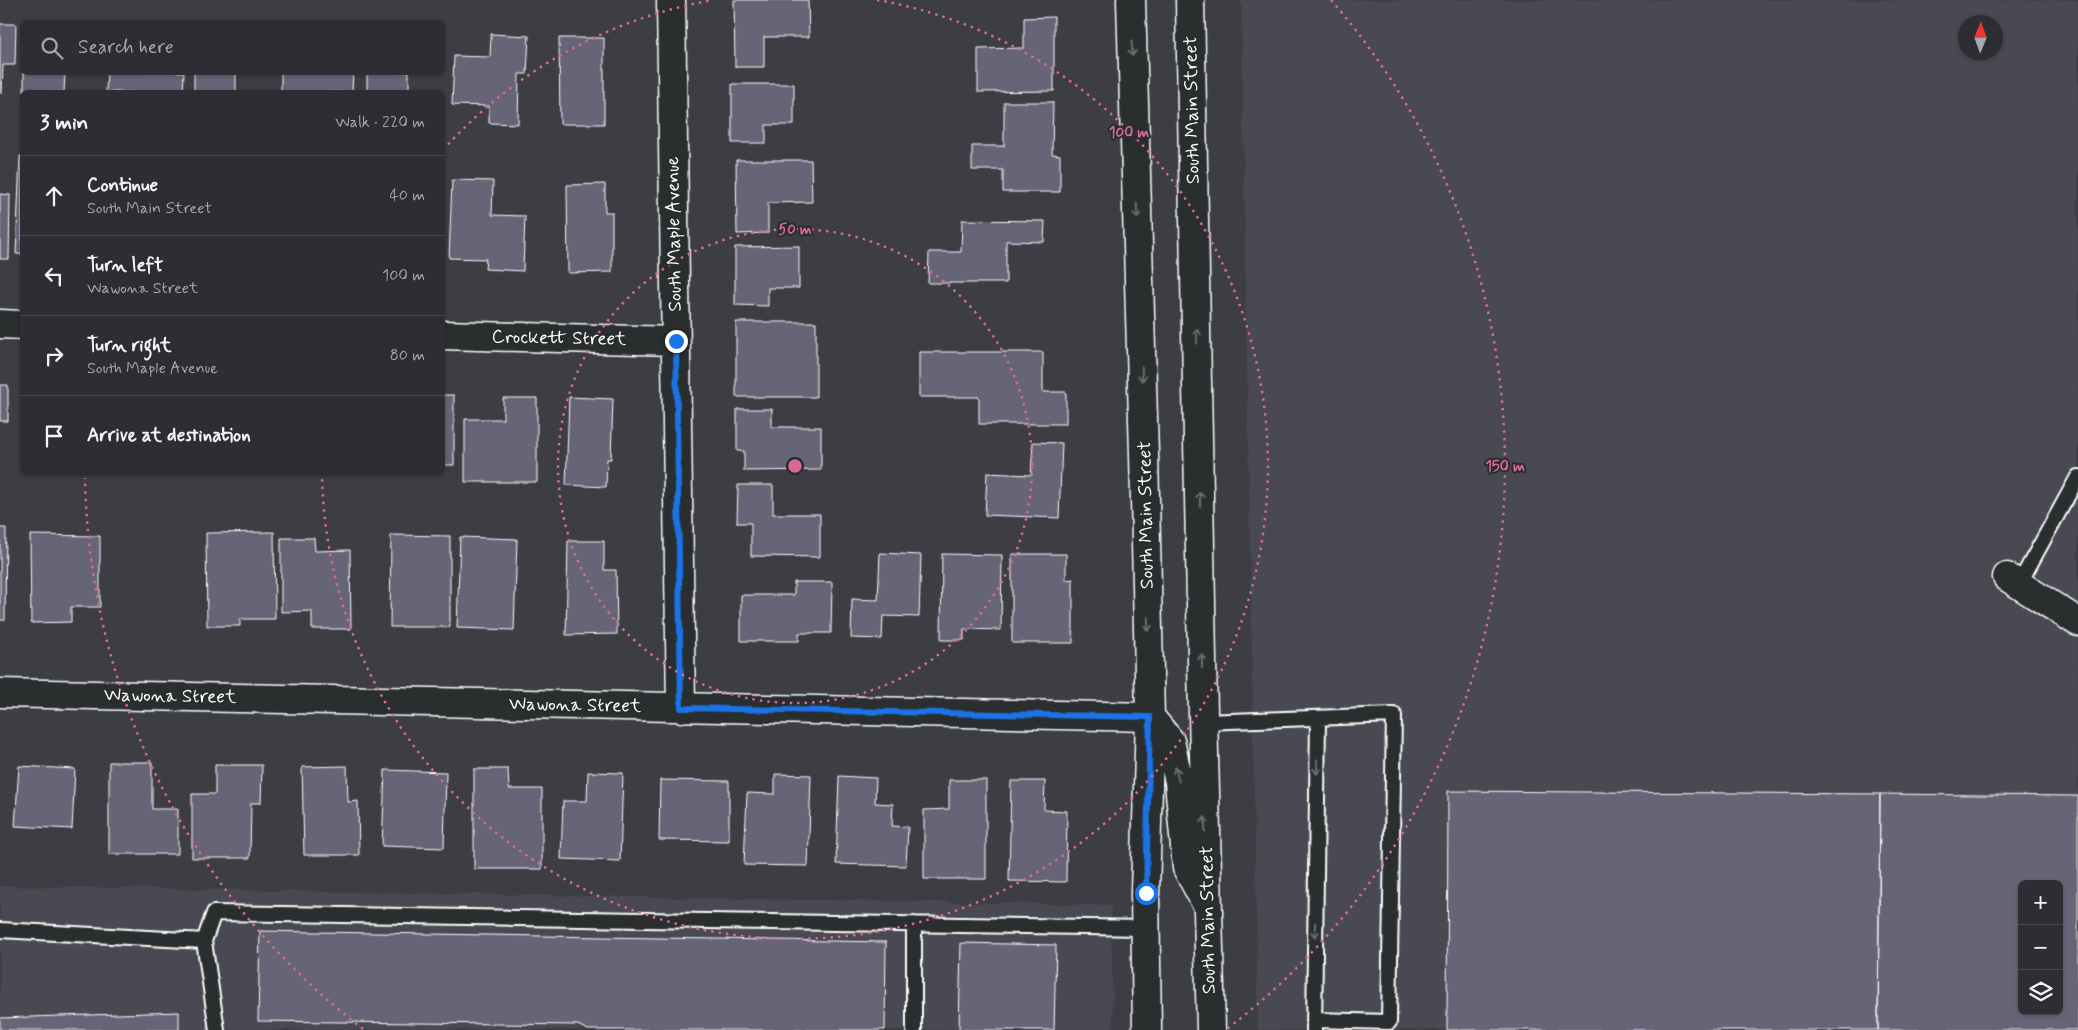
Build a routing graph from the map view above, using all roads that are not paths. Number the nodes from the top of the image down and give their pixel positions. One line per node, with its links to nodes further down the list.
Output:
1 (670, 0): 7 (main road, South Maple Avenue)
2 (1131, 0): 13 (main road, South Main Street, one-way to 13)
3 (1190, 0): 15 (main road, South Main Street, one-way to 3)
4 (0, 324): 5 (main road)
5 (20, 325)
6 (445, 335): 7 (main road, Crockett Street)
7 (676, 341): 12 (main road, South Maple Avenue)
8 (2078, 477): 9 (lane)
9 (2013, 580): 10 (main road)
10 (2078, 622)
11 (0, 693): 12 (main road, Wawona Street)
12 (681, 708): 13 (main road, Wawona Street)
13 (1150, 717): 16 (main road, one-way to 13); 18 (main road, South Main Street)
14 (1318, 719): 15 (lane); 21 (lane, one-way to 21); 21 (lane)
15 (1203, 722): 16 (main road, South Main Street, one-way to 15)
16 (1207, 905): 25 (main road, South Main Street)
17 (914, 924): 18 (lane); 20 (lane); 23 (lane)
18 (1146, 928): 24 (main road, South Main Street)
19 (0, 930): 20 (lane)
20 (204, 942): 22 (lane)
21 (1314, 1025)
22 (217, 1030)
23 (914, 1030)
24 (1147, 1030)
25 (1211, 1030)

